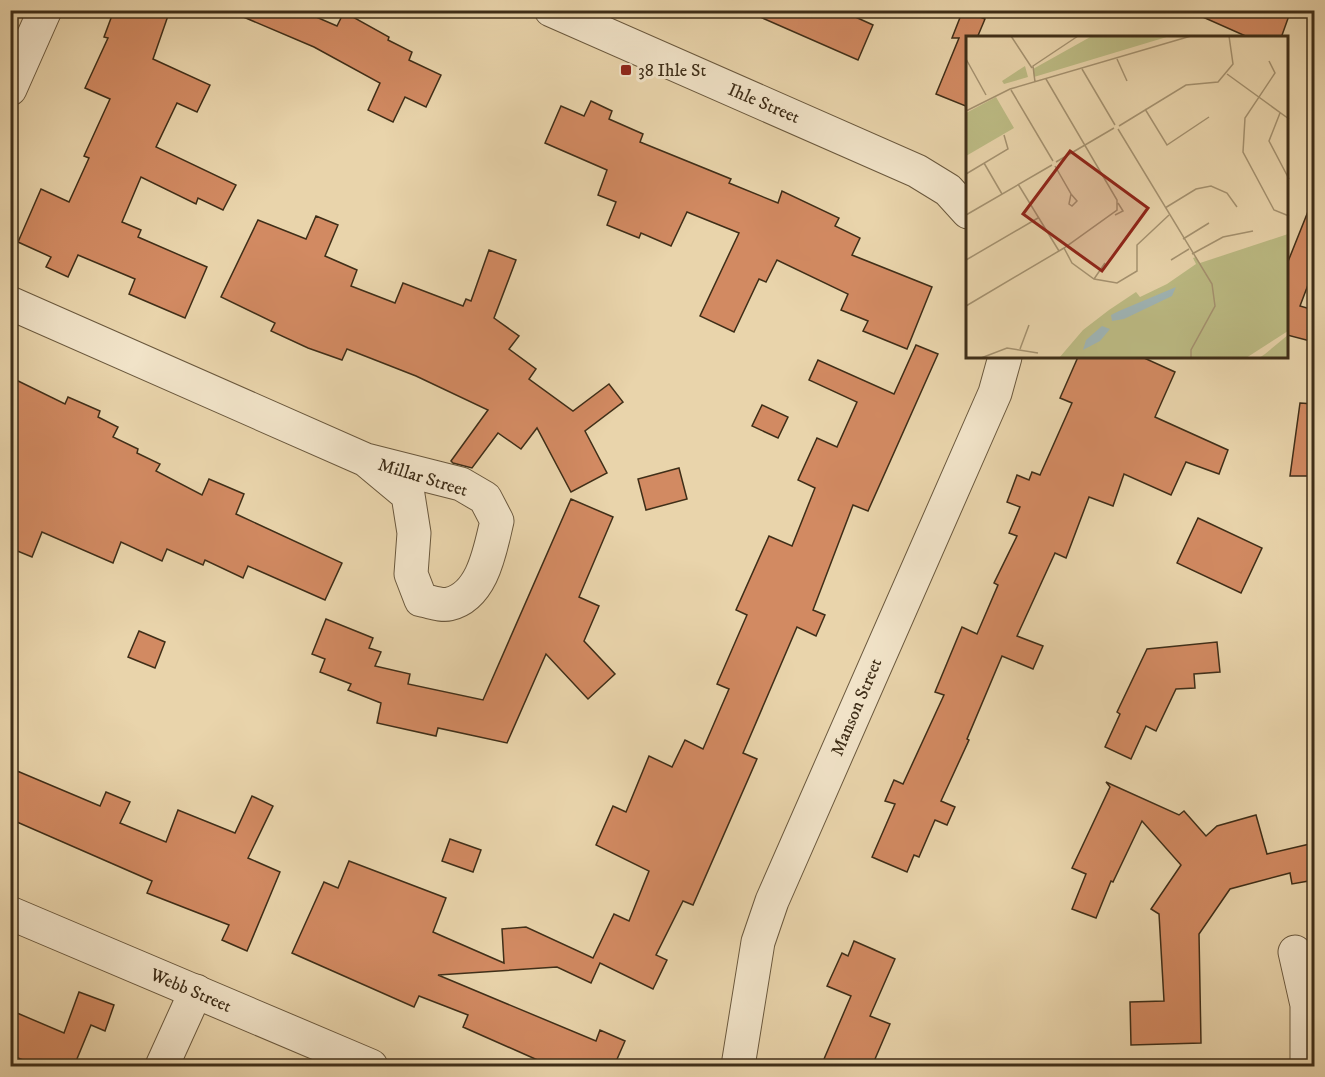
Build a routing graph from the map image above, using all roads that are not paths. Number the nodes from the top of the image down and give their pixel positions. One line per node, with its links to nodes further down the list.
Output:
1 (45, 10): 3 (street)
2 (551, 10): 4 (street, Ihle Street)
3 (10, 89)
4 (961, 198)
5 (10, 303): 7 (street, Millar Street)
6 (1005, 358): 13 (street, Manson Street)
7 (366, 460): 7 (street, Millar Street)
8 (10, 913): 10 (street, Webb Street)
9 (1295, 952): 14 (street)
10 (196, 992): 11 (street); 12 (street, Webb Street)
11 (162, 1066)
12 (371, 1066)
13 (738, 1066)
14 (1306, 1066)

